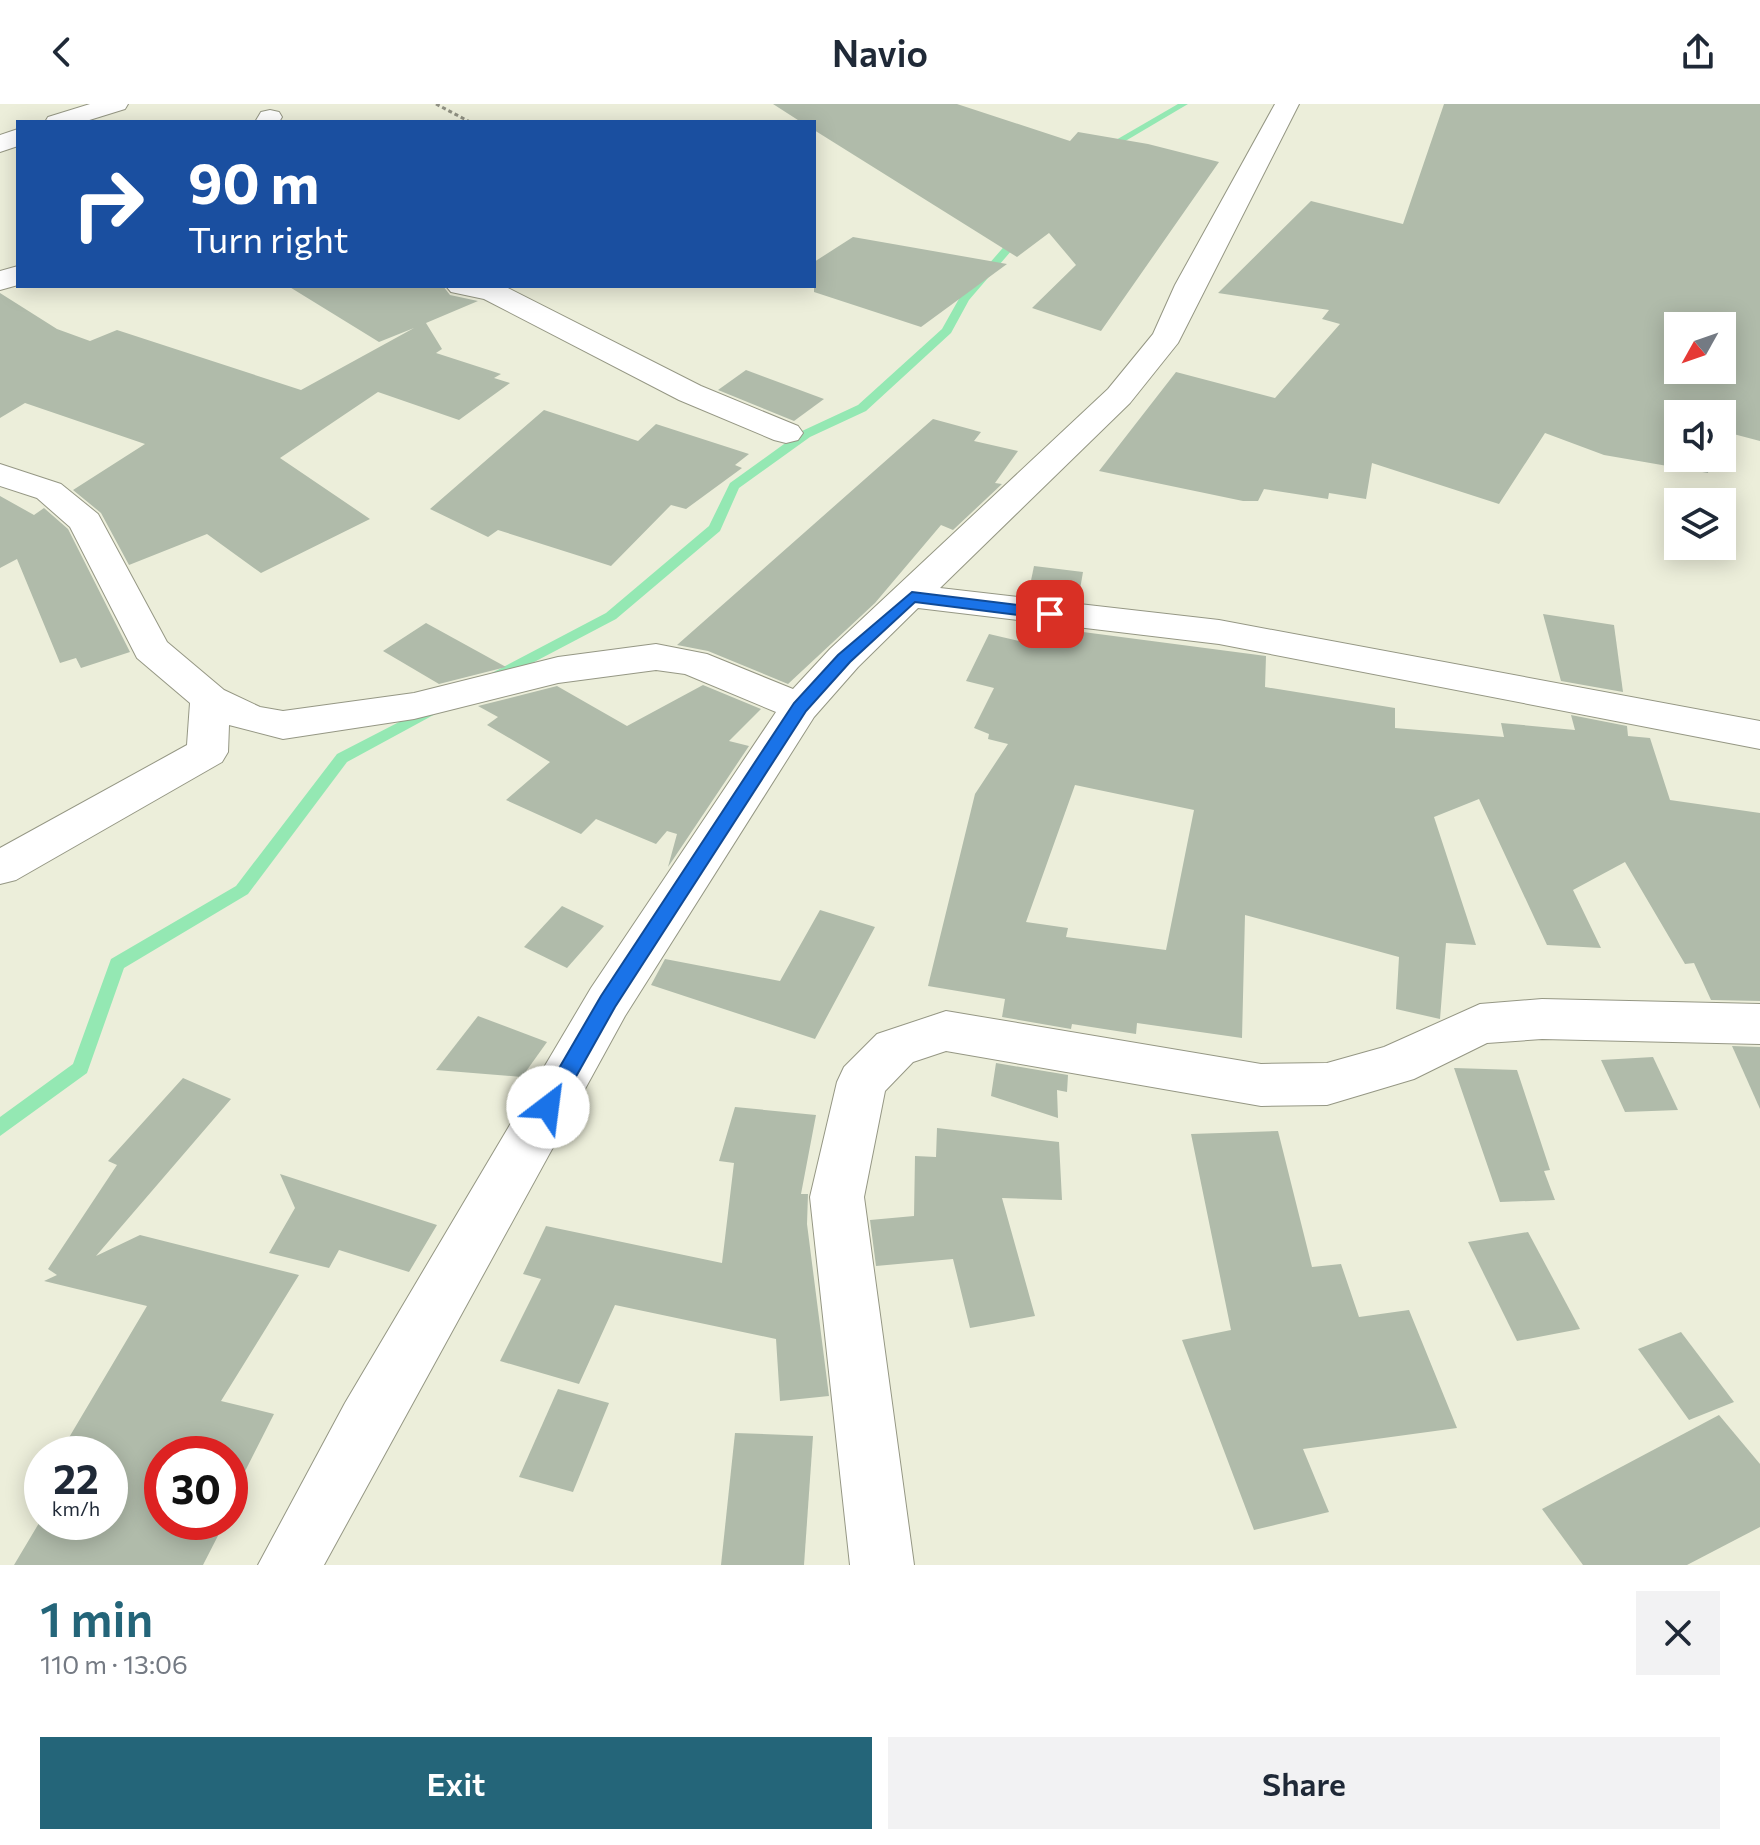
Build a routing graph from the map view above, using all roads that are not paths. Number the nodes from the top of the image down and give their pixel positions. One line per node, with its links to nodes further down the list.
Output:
1 (116, 104): 3 (street)
2 (1287, 104): 7 (street)
3 (64, 120)
4 (493, 289): 5 (street)
5 (786, 433)
6 (0, 474): 8 (street)
7 (912, 596): 9 (street); 10 (street)
8 (210, 699): 9 (street); 11 (street)
9 (800, 707): 13 (street)
10 (1760, 735)
11 (0, 868)
12 (1760, 1024): 14 (street)
13 (290, 1565)
14 (882, 1565)

